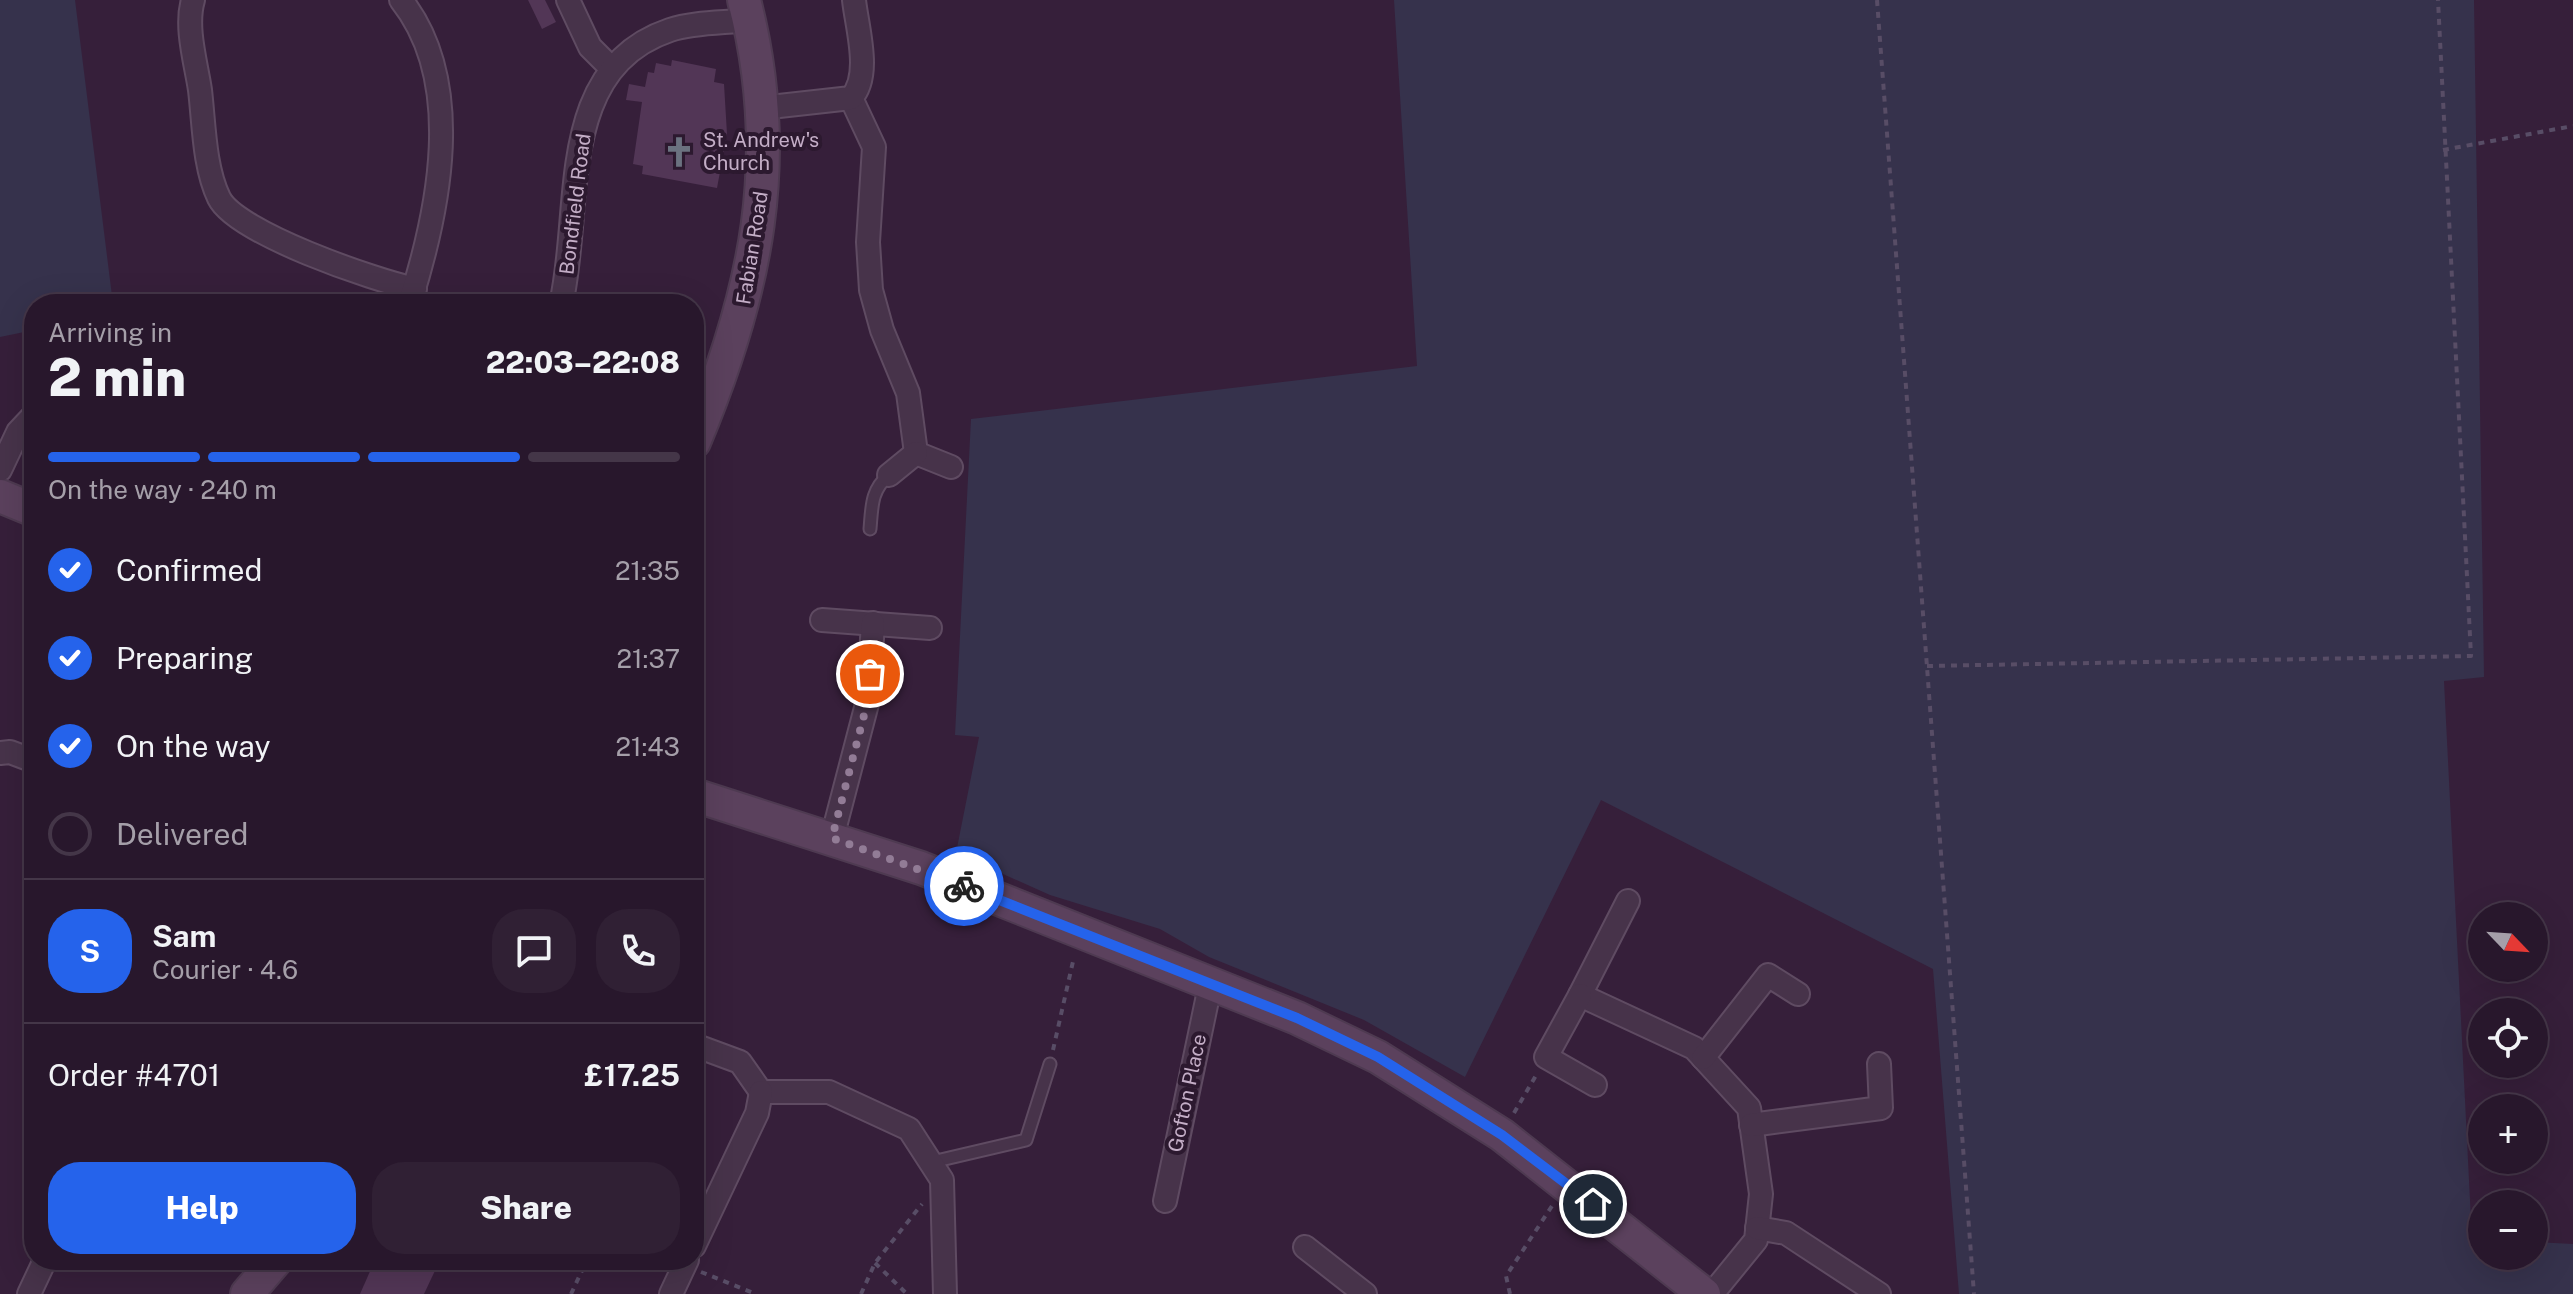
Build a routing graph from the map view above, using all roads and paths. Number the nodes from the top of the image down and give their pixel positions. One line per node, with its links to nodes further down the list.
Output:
1 (193, 0): 13 (street)
2 (401, 0): 14 (street)
3 (568, 0): 8 (street)
4 (854, 0): 9 (street)
5 (1877, 0): 28 (path)
6 (2438, 0): 12 (path)
7 (746, 10): 8 (street, Bondfield Road); 10 (street, Fabian Road)
8 (611, 68): 15 (street, Bondfield Road)
9 (851, 98): 10 (street); 18 (street)
10 (761, 108): 16 (street, Fabian Road)
11 (2573, 126): 12 (path)
12 (2443, 150): 28 (path)
13 (405, 294)
14 (413, 294)
15 (562, 294)
16 (704, 419)
17 (24, 426): 20 (street)
18 (916, 453): 19 (street); 21 (street)
19 (951, 467)
20 (0, 470)
21 (889, 475): 24 (lane)
22 (0, 496): 23 (street)
23 (24, 506)
24 (870, 529)
25 (822, 620): 26 (street)
26 (873, 623): 27 (street); 32 (street)
27 (930, 628)
28 (1927, 666): 70 (path)
29 (0, 753): 30 (street)
30 (24, 757)
31 (704, 798): 32 (street)
32 (832, 838): 34 (street)
33 (1628, 901): 37 (street)
34 (1080, 932): 35 (street); 41 (path)
35 (1210, 986): 48 (street); 49 (street, Gofton Place)
36 (1798, 994): 40 (street)
37 (1580, 995): 39 (street); 40 (street)
38 (704, 1049): 44 (street)
39 (1546, 1057): 43 (street); 45 (path)
40 (1703, 1058): 46 (street)
41 (1050, 1064): 47 (lane)
42 (1879, 1064): 46 (street)
43 (1595, 1085)
44 (761, 1092): 47 (street); 50 (street)
45 (1525, 1123)
46 (1751, 1125): 51 (street)
47 (937, 1171): 53 (path); 64 (street)
48 (1566, 1183): 66 (path); 67 (street)
49 (1165, 1201)
50 (704, 1225)
51 (1757, 1228): 68 (street); 69 (street)
52 (1305, 1247): 65 (street)
53 (875, 1263): 62 (path); 63 (path)
54 (40, 1270): 58 (street)
55 (267, 1270): 59 (street)
56 (582, 1270): 60 (path)
57 (682, 1270): 61 (street)
58 (29, 1294)
59 (247, 1294)
60 (571, 1294)
61 (671, 1294)
62 (861, 1294)
63 (907, 1294)
64 (945, 1294)
65 (1365, 1294)
66 (1510, 1294)
67 (1704, 1294)
68 (1712, 1294)
69 (1879, 1294)
70 (1974, 1294)

